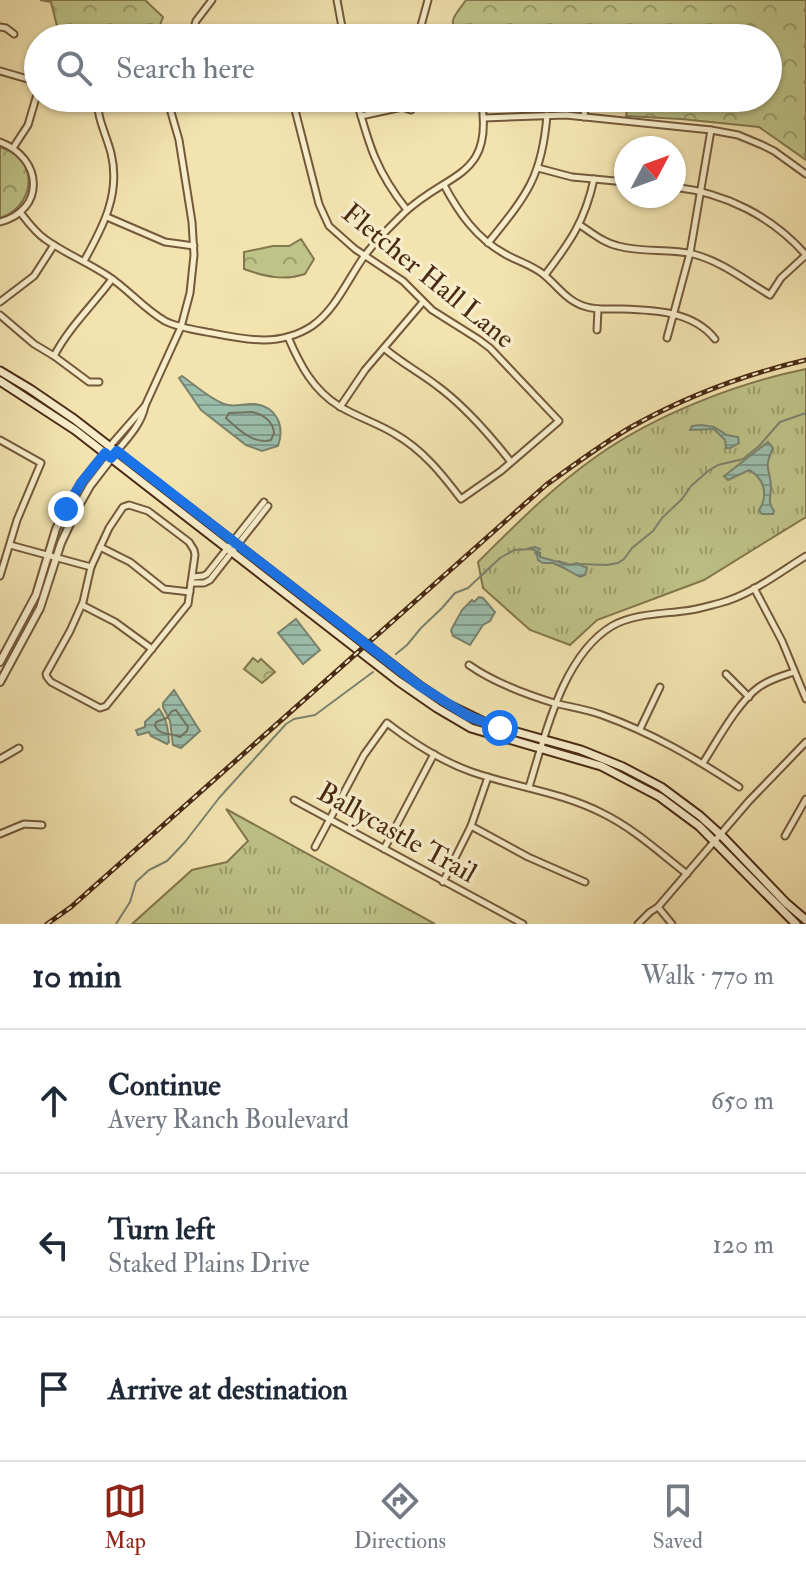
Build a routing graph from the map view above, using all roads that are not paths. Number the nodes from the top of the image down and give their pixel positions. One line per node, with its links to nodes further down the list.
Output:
1 (212, 0): 4 (street)
2 (337, 0): 5 (street)
3 (428, 0): 6 (street)
4 (195, 24)
5 (341, 24)
6 (421, 24)
7 (0, 27): 8 (street)
8 (14, 34)
9 (0, 71): 10 (street)
10 (24, 78)
11 (32, 112): 25 (street)
12 (98, 112): 35 (street)
13 (171, 112): 40 (street)
14 (296, 112): 42 (street, Fletcher Hall Lane)
15 (360, 112): 20 (street)
16 (379, 112): 20 (street)
17 (483, 112): 22 (street)
18 (585, 112): 21 (street)
19 (547, 115): 21 (street); 22 (street); 26 (street)
20 (361, 116): 33 (street)
21 (584, 117): 23 (street)
22 (484, 118): 30 (street)
23 (711, 130): 27 (street); 32 (street)
24 (0, 142): 25 (street)
25 (13, 148): 34 (street)
26 (538, 168): 28 (street); 38 (street)
27 (806, 174)
28 (594, 179): 29 (street); 37 (street)
29 (614, 181)
30 (444, 185): 33 (street); 38 (street)
31 (686, 189): 32 (street)
32 (701, 191): 41 (street); 43 (street)
33 (407, 210): 42 (street)
34 (20, 212): 36 (street); 39 (street)
35 (107, 217): 40 (street); 44 (street)
36 (0, 222)
37 (580, 225): 41 (street); 45 (street)
38 (488, 243): 45 (street)
39 (54, 245): 44 (street); 47 (street)
40 (194, 246): 52 (street)
41 (690, 253): 43 (street); 51 (street)
42 (365, 255): 48 (street, Fletcher Hall Lane); 54 (street)
43 (806, 255)
44 (84, 261): 46 (street)
45 (545, 275): 49 (street)
46 (112, 279): 52 (street); 58 (street)
47 (0, 302)
48 (423, 302): 57 (street); 65 (street, Fletcher Hall Lane)
49 (598, 309): 51 (street); 53 (street)
50 (0, 315): 58 (street)
51 (674, 315): 55 (street); 56 (street)
52 (181, 327): 54 (street); 64 (street)
53 (597, 330)
54 (288, 337): 62 (street)
55 (667, 338)
56 (715, 339)
57 (384, 348): 62 (street); 65 (street)
58 (54, 356): 61 (street)
59 (0, 371): 64 (main road)
60 (0, 381): 64 (main road)
61 (99, 382)
62 (340, 407): 65 (street)
63 (0, 440): 67 (street)
64 (111, 452): 69 (main road); 70 (street); 72 (street)
65 (511, 462)
66 (266, 504): 69 (street)
67 (10, 545): 70 (street); 74 (street)
68 (100, 547): 73 (street); 75 (street); 77 (street)
69 (232, 547): 75 (street); 91 (main road)
70 (48, 556): 72 (street); 80 (street)
71 (806, 556): 76 (street)
72 (57, 558): 73 (street); 84 (street)
73 (91, 567): 78 (street)
74 (0, 576)
75 (192, 580): 77 (street)
76 (754, 588): 82 (street); 88 (street)
77 (190, 592): 79 (street)
78 (82, 605): 79 (street); 79 (street)
79 (152, 649)
80 (0, 662)
81 (469, 665): 88 (street)
82 (794, 672): 86 (street); 87 (street)
83 (726, 674): 86 (street)
84 (0, 682)
85 (660, 687): 89 (street)
86 (749, 697): 95 (street)
87 (806, 699)
88 (556, 703): 89 (street); 91 (street)
89 (640, 729): 95 (street)
90 (806, 742): 106 (street)
91 (543, 744): 97 (street); 106 (main road)
92 (19, 748): 94 (street)
93 (434, 754): 96 (street); 101 (street); 108 (street)
94 (0, 759)
95 (703, 763): 98 (street)
96 (488, 777): 97 (street); 103 (street)
97 (529, 787): 109 (street)
98 (739, 787)
99 (806, 799): 105 (street)
100 (294, 800): 101 (street, Ballycastle Trail)
101 (330, 819): 107 (street); 108 (street, Ballycastle Trail)
102 (42, 825): 104 (street)
103 (471, 826): 110 (street); 111 (street)
104 (0, 834)
105 (785, 836)
106 (718, 839): 109 (street); 113 (main road); 117 (main road)
107 (315, 847)
108 (384, 849): 110 (street, Ballycastle Trail)
109 (687, 874): 112 (street)
110 (443, 882): 114 (street, Ballycastle Trail)
111 (585, 882)
112 (658, 907): 115 (street); 116 (street)
113 (806, 920)
114 (523, 924)
115 (638, 924)
116 (672, 924)
117 (796, 924)

